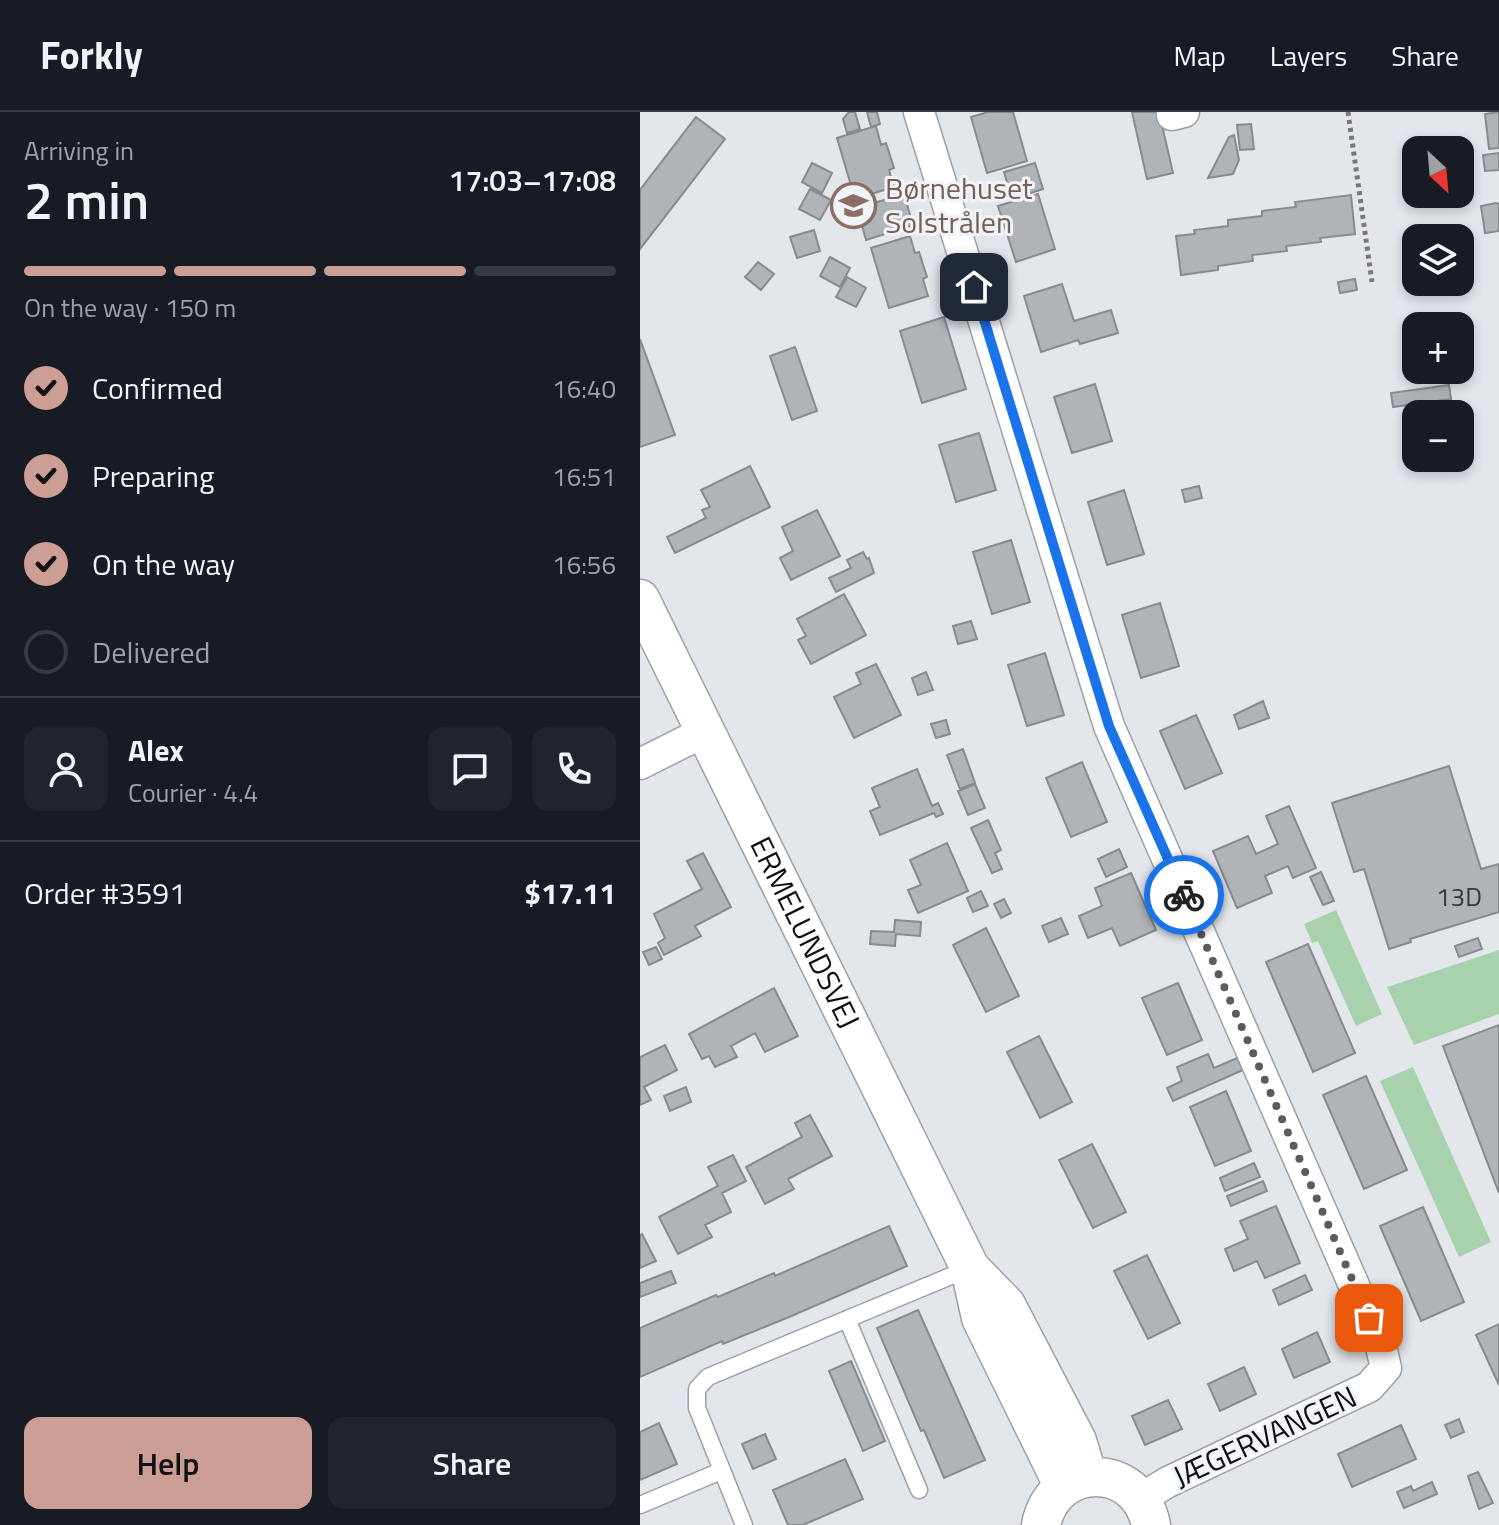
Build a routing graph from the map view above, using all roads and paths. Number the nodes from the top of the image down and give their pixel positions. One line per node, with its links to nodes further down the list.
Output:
1 (919, 112): 13 (street, JÆGERVANGEN)
2 (1348, 112): 3 (path)
3 (1372, 282)
4 (640, 599): 5 (street, ERMELUNDSVEJ)
5 (704, 732): 6 (street); 7 (street, ERMELUNDSVEJ)
6 (640, 764)
7 (970, 1268): 8 (lane); 10 (street, ERMELUNDSVEJ)
8 (847, 1319): 9 (lane); 11 (lane)
9 (721, 1471): 12 (lane); 14 (lane)
10 (1076, 1482): 13 (street); 15 (street)
11 (919, 1490)
12 (640, 1505)
13 (1146, 1512)
14 (744, 1525)
15 (1041, 1525)

